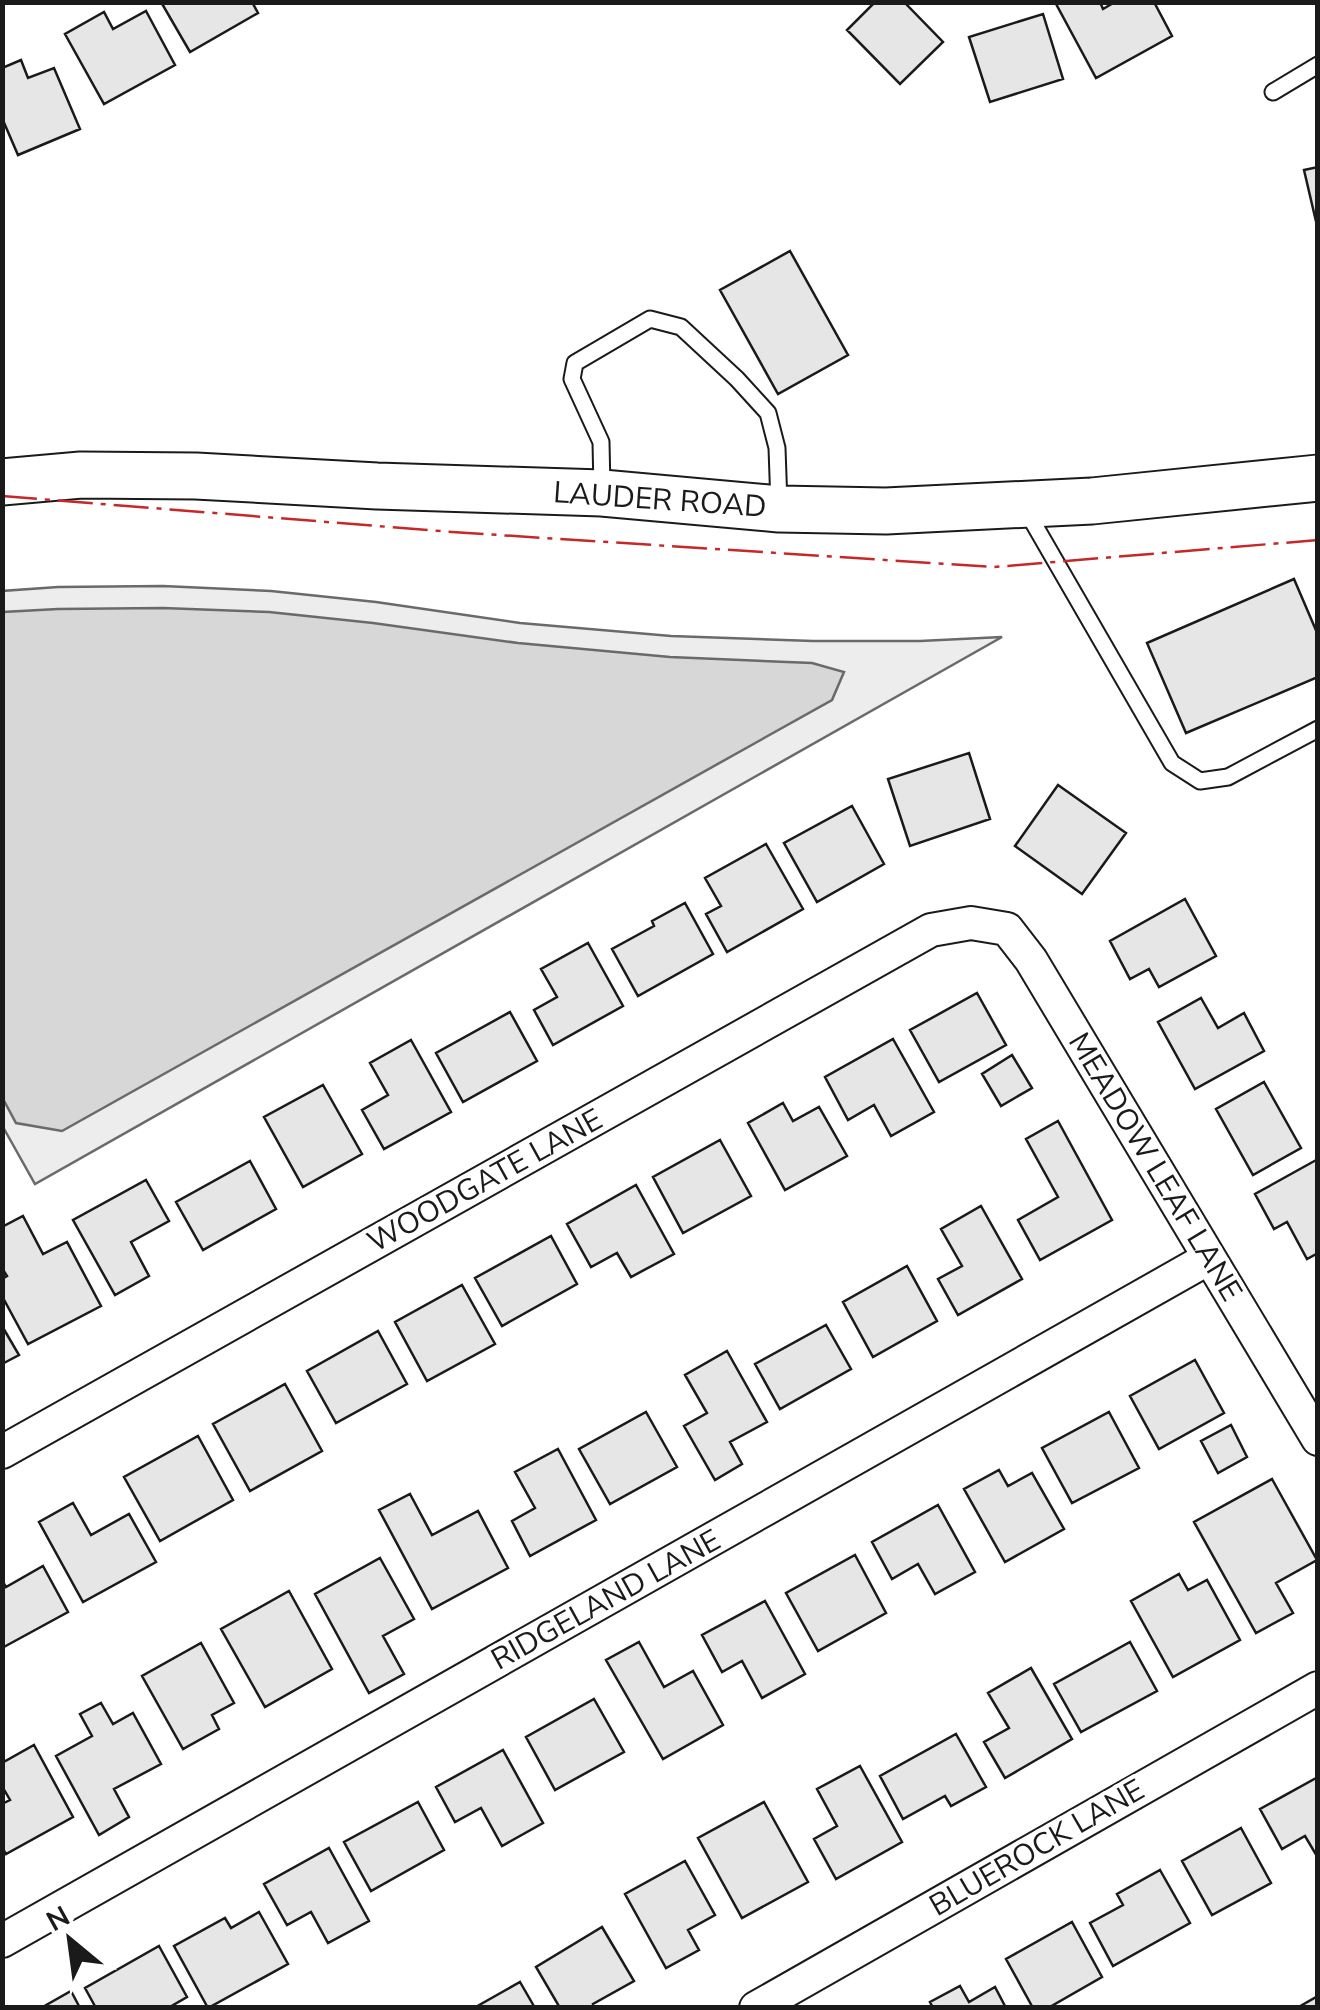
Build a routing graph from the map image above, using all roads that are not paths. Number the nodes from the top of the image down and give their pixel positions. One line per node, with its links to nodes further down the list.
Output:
1 (1318, 65): 2 (lane)
2 (1273, 92)
3 (1318, 478): 6 (main road, LAUDER ROAD)
4 (2, 482): 5 (main road, LAUDER ROAD)
5 (602, 492): 7 (main road, LAUDER ROAD); 7 (lane)
6 (1022, 504): 7 (main road, LAUDER ROAD); 8 (lane)
7 (779, 508)
8 (1318, 729)
9 (971, 923): 10 (street, MEADOW LEAF LANE); 12 (street, WOODGATE LANE)
10 (1210, 1258): 11 (street, MEADOW LEAF LANE); 14 (street, RIDGELAND LANE)
11 (1318, 1440)
12 (2, 1452)
13 (1318, 1688): 15 (street, BLUEROCK LANE)
14 (2, 1941)
15 (756, 2008)

